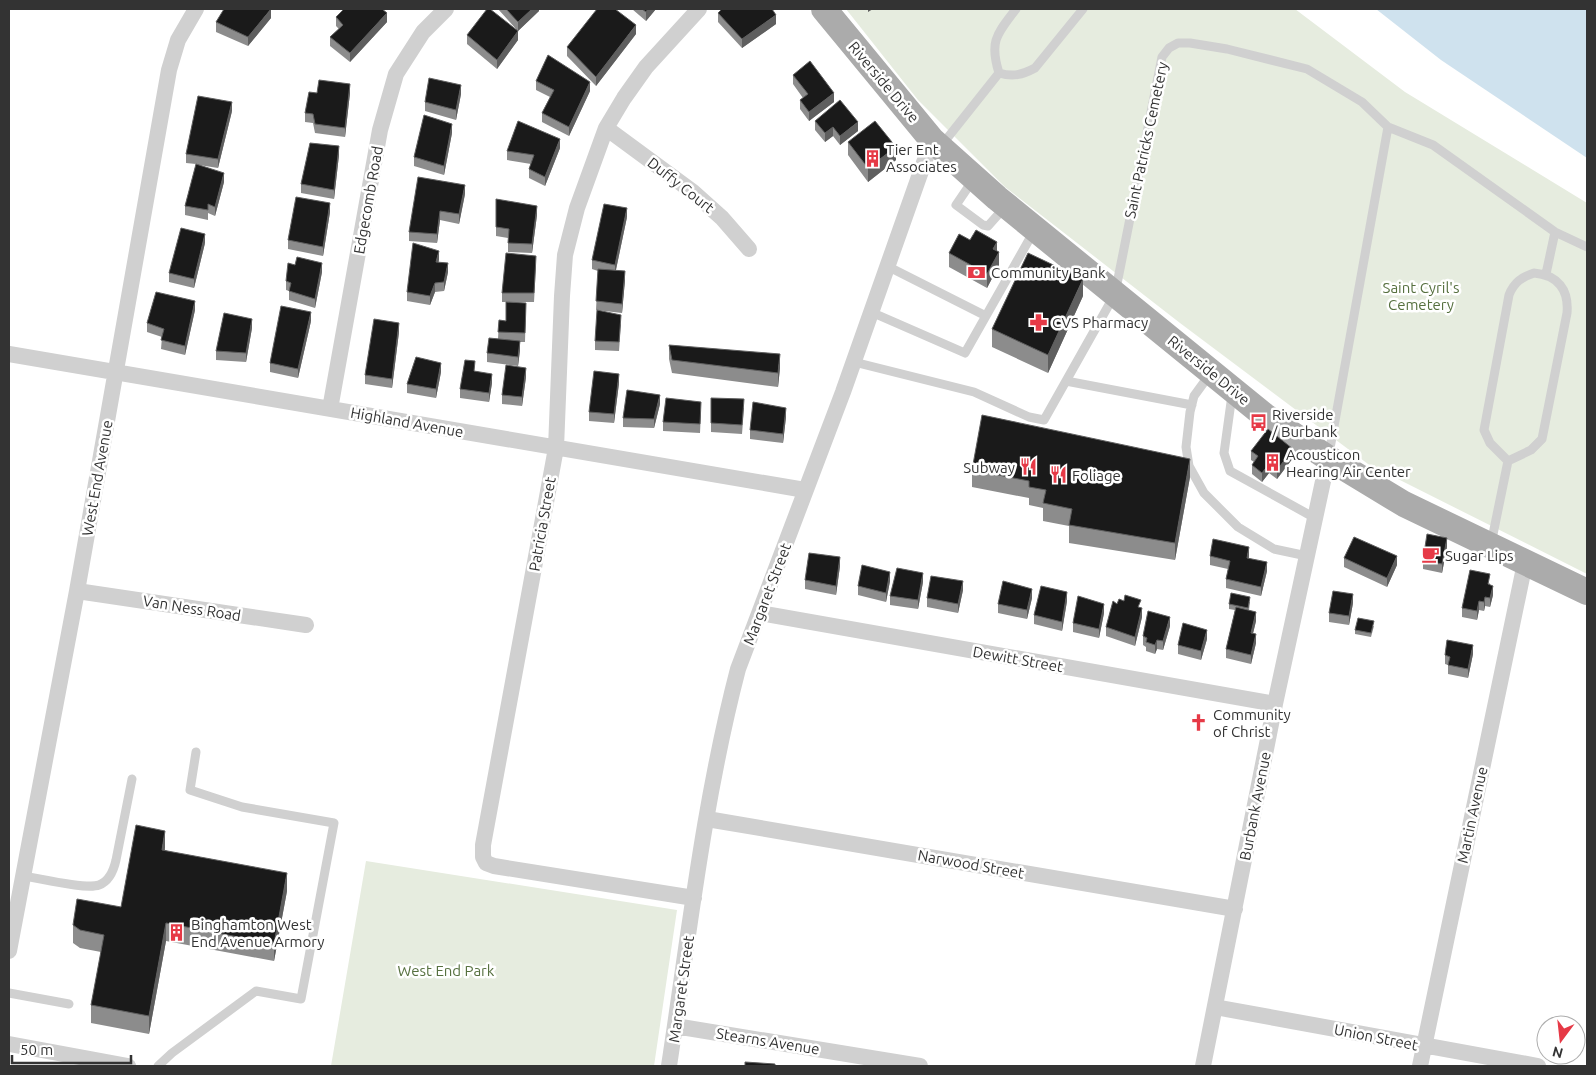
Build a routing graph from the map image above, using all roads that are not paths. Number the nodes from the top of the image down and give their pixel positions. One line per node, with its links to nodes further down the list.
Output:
1 (196, 9): 22 (street, West End Avenue)
2 (446, 9): 27 (street, Edgecomb Road)
3 (699, 9): 9 (street, Patricia Street)
4 (824, 9): 10 (main road, Riverside Drive)
5 (1016, 9): 7 (lane)
6 (1083, 9): 7 (lane)
7 (998, 73): 10 (lane)
8 (1388, 127): 12 (lane, Saint Patricks Cemetery); 17 (lane, Saint Patricks Cemetery); 29 (lane)
9 (606, 128): 14 (street, Duffy Court); 28 (street, Patricia Street)
10 (936, 143): 11 (main road, Riverside Drive); 15 (street, Margaret Street)
11 (1035, 230): 17 (main road, Riverside Drive); 19 (lane)
12 (1555, 232): 13 (lane, Saint Patricks Cemetery); 16 (lane)
13 (1587, 247)
14 (749, 249)
15 (887, 266): 18 (street, Margaret Street); 19 (lane)
16 (1546, 274): 30 (lane); 30 (lane)
17 (1115, 294): 23 (main road, Riverside Drive); 24 (lane, Saint Patricks Cemetery)
18 (871, 312): 19 (lane); 21 (street, Margaret Street)
19 (986, 316)
20 (9, 354): 22 (street, Highland Avenue)
21 (854, 362): 24 (lane, Saint Patricks Cemetery); 31 (street, Margaret Street)
22 (116, 372): 27 (street, Highland Avenue); 36 (street, West End Avenue)
23 (1212, 372): 25 (main road, Riverside Drive); 26 (lane)
24 (1066, 381): 26 (lane)
25 (1233, 390): 29 (main road, Riverside Drive); 32 (lane)
26 (1192, 405): 34 (lane)
27 (330, 409): 28 (street, Highland Avenue)
28 (556, 448): 31 (street, Highland Avenue); 45 (street, Patricia Street)
29 (1328, 458): 32 (street, Burbank Avenue); 33 (main road, Riverside Drive)
30 (1508, 461): 33 (lane)
31 (805, 490): 38 (street, Margaret Street)
32 (1315, 518): 34 (street, Burbank Avenue)
33 (1490, 546): 35 (main road, Riverside Drive)
34 (1307, 556): 40 (street, Burbank Avenue)
35 (1525, 563): 37 (main road, Riverside Drive); 53 (street, Martin Avenue)
36 (77, 590): 39 (street, Van Ness Road); 44 (street, West End Avenue)
37 (1587, 592)
38 (760, 614): 40 (street, Dewitt Street); 43 (street, Margaret Street)
39 (306, 625)
40 (1275, 704): 46 (street, Burbank Avenue)
41 (196, 752): 55 (lane)
42 (132, 780): 44 (lane)
43 (707, 819): 45 (street, Margaret Street); 46 (street, Narwood Street)
44 (24, 876): 47 (street, West End Avenue)
45 (694, 898): 51 (street, Margaret Street)
46 (1235, 908): 50 (street, Burbank Avenue)
47 (9, 951)
48 (9, 993): 49 (lane)
49 (69, 1004)
50 (1215, 1007): 53 (street, Union Street); 58 (street, Burbank Avenue)
51 (675, 1026): 56 (street, Margaret Street); 57 (street, Stearns Avenue)
52 (9, 1044): 54 (street)
53 (1424, 1046): 59 (street, Martin Avenue); 60 (street, Union Street)
54 (128, 1066)
55 (158, 1066)
56 (669, 1066)
57 (920, 1066)
58 (1204, 1066)
59 (1420, 1066)
60 (1538, 1066)

